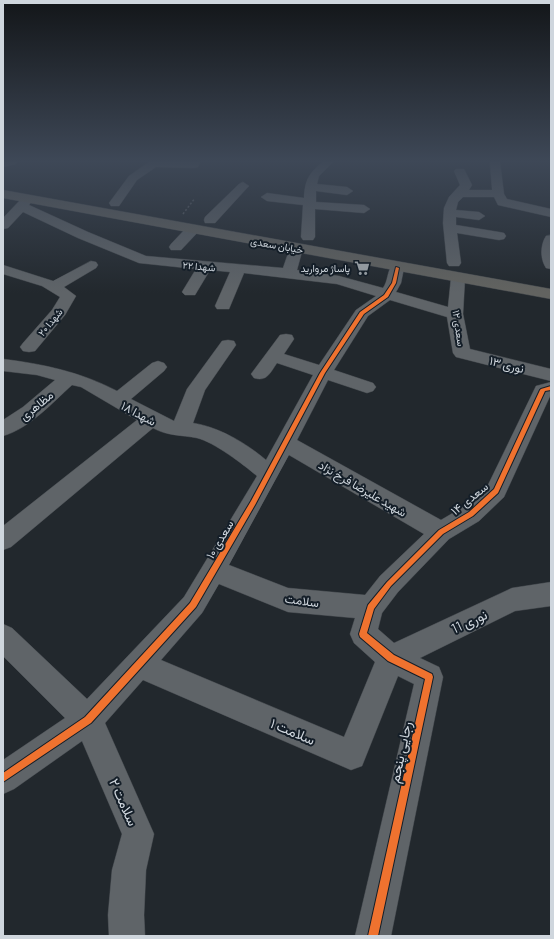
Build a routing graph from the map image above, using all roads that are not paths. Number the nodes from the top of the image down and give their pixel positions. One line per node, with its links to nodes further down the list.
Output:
1 (21, 206): 15 (street)
2 (32, 206): 26 (street, شهدا ۲۲)
3 (48, 206): 17 (main road, خیابان سعدی)
4 (131, 206): 14 (main road, خیابان سعدی)
5 (224, 206): 14 (street)
6 (309, 206): 19 (street)
7 (335, 206): 10 (street)
8 (451, 206): 12 (street)
9 (519, 206): 11 (street)
10 (364, 209)
11 (551, 213)
12 (450, 214): 13 (street); 16 (street, سعدی ۱۲)
13 (479, 216)
14 (210, 220): 19 (main road, خیابان سعدی)
15 (3, 225)
16 (451, 228): 18 (street); 34 (street, سعدی ۱۲)
17 (193, 229): 21 (street); 22 (main road, خیابان سعدی)
18 (499, 236)
19 (308, 237): 23 (main road, خیابان سعدی)
20 (551, 239): 29 (street)
21 (176, 247)
22 (296, 248): 23 (main road, خیابان سعدی); 36 (street)
23 (347, 251): 24 (main road, خیابان سعدی)
24 (374, 256): 31 (main road, خیابان سعدی); 34 (main road, خیابان سعدی)
25 (39, 263): 35 (street)
26 (167, 263): 30 (street, شهدا ۲۲); 37 (street)
27 (91, 265): 38 (street)
28 (469, 265): 34 (main road, خیابان سعدی)
29 (551, 265)
30 (205, 266): 33 (street, شهدا ۲۲); 39 (street)
31 (397, 268): 34 (main road, خیابان سعدی); 41 (street, سعدی ۱۰)
32 (3, 269): 35 (street, شهدا ۲۰)
33 (239, 269): 36 (street, شهدا ۲۲); 42 (street)
34 (456, 270): 40 (main road, خیابان سعدی); 43 (street, سعدی ۱۲)
35 (21, 274): 38 (street, شهدا ۲۰)
36 (289, 274): 41 (street, شهدا ۲۲)
37 (160, 278)
38 (53, 287): 46 (street, شهدا ۲۰)
39 (190, 292)
40 (551, 295)
41 (386, 296): 43 (street, شهدا ۲۲); 51 (street, سعدی ۱۰)
42 (223, 306)
43 (454, 314): 47 (street, سعدی ۱۲)
44 (286, 338): 48 (street)
45 (228, 345): 60 (street)
46 (29, 347)
47 (462, 353): 53 (street, نوری ۱۳)
48 (273, 356): 51 (street); 52 (street)
49 (3, 365): 54 (street, شهدا ۱۸)
50 (158, 367): 57 (street)
51 (323, 373): 55 (street); 61 (street, سعدی ۱۰)
52 (260, 374)
53 (551, 375)
54 (68, 378): 57 (street, شهدا ۱۸); 59 (street, مظاهری)
55 (367, 386)
56 (551, 388): 63 (street, سعدی ۱۴)
57 (117, 401): 58 (street, شهدا ۱۸)
58 (151, 419): 60 (street, شهدا ۱۸); 64 (street)
59 (3, 429)
60 (182, 429): 62 (street, شهدا ۱۸)
61 (285, 444): 62 (street, سعدی ۱۰); 63 (street, شهید علیرضا فرخ نژاد)
62 (268, 474): 65 (street, سعدی ۱۰)
63 (442, 532): 67 (street, سعدی ۱۴)
64 (3, 540)
65 (213, 570): 67 (street, سلامت); 70 (street, سعدی ۱۰)
66 (551, 594): 69 (street, نوری 11)
67 (372, 607): 69 (street, رجایی پنجم)
68 (3, 637): 71 (street)
69 (391, 658): 70 (street, سلامت ۱); 74 (street, رجایی پنجم)
70 (138, 664): 71 (street, سعدی ۱۰)
71 (88, 720): 72 (street, سعدی ۱۰); 73 (street, سلامت ۲)
72 (3, 778)
73 (127, 936)
74 (373, 936)

